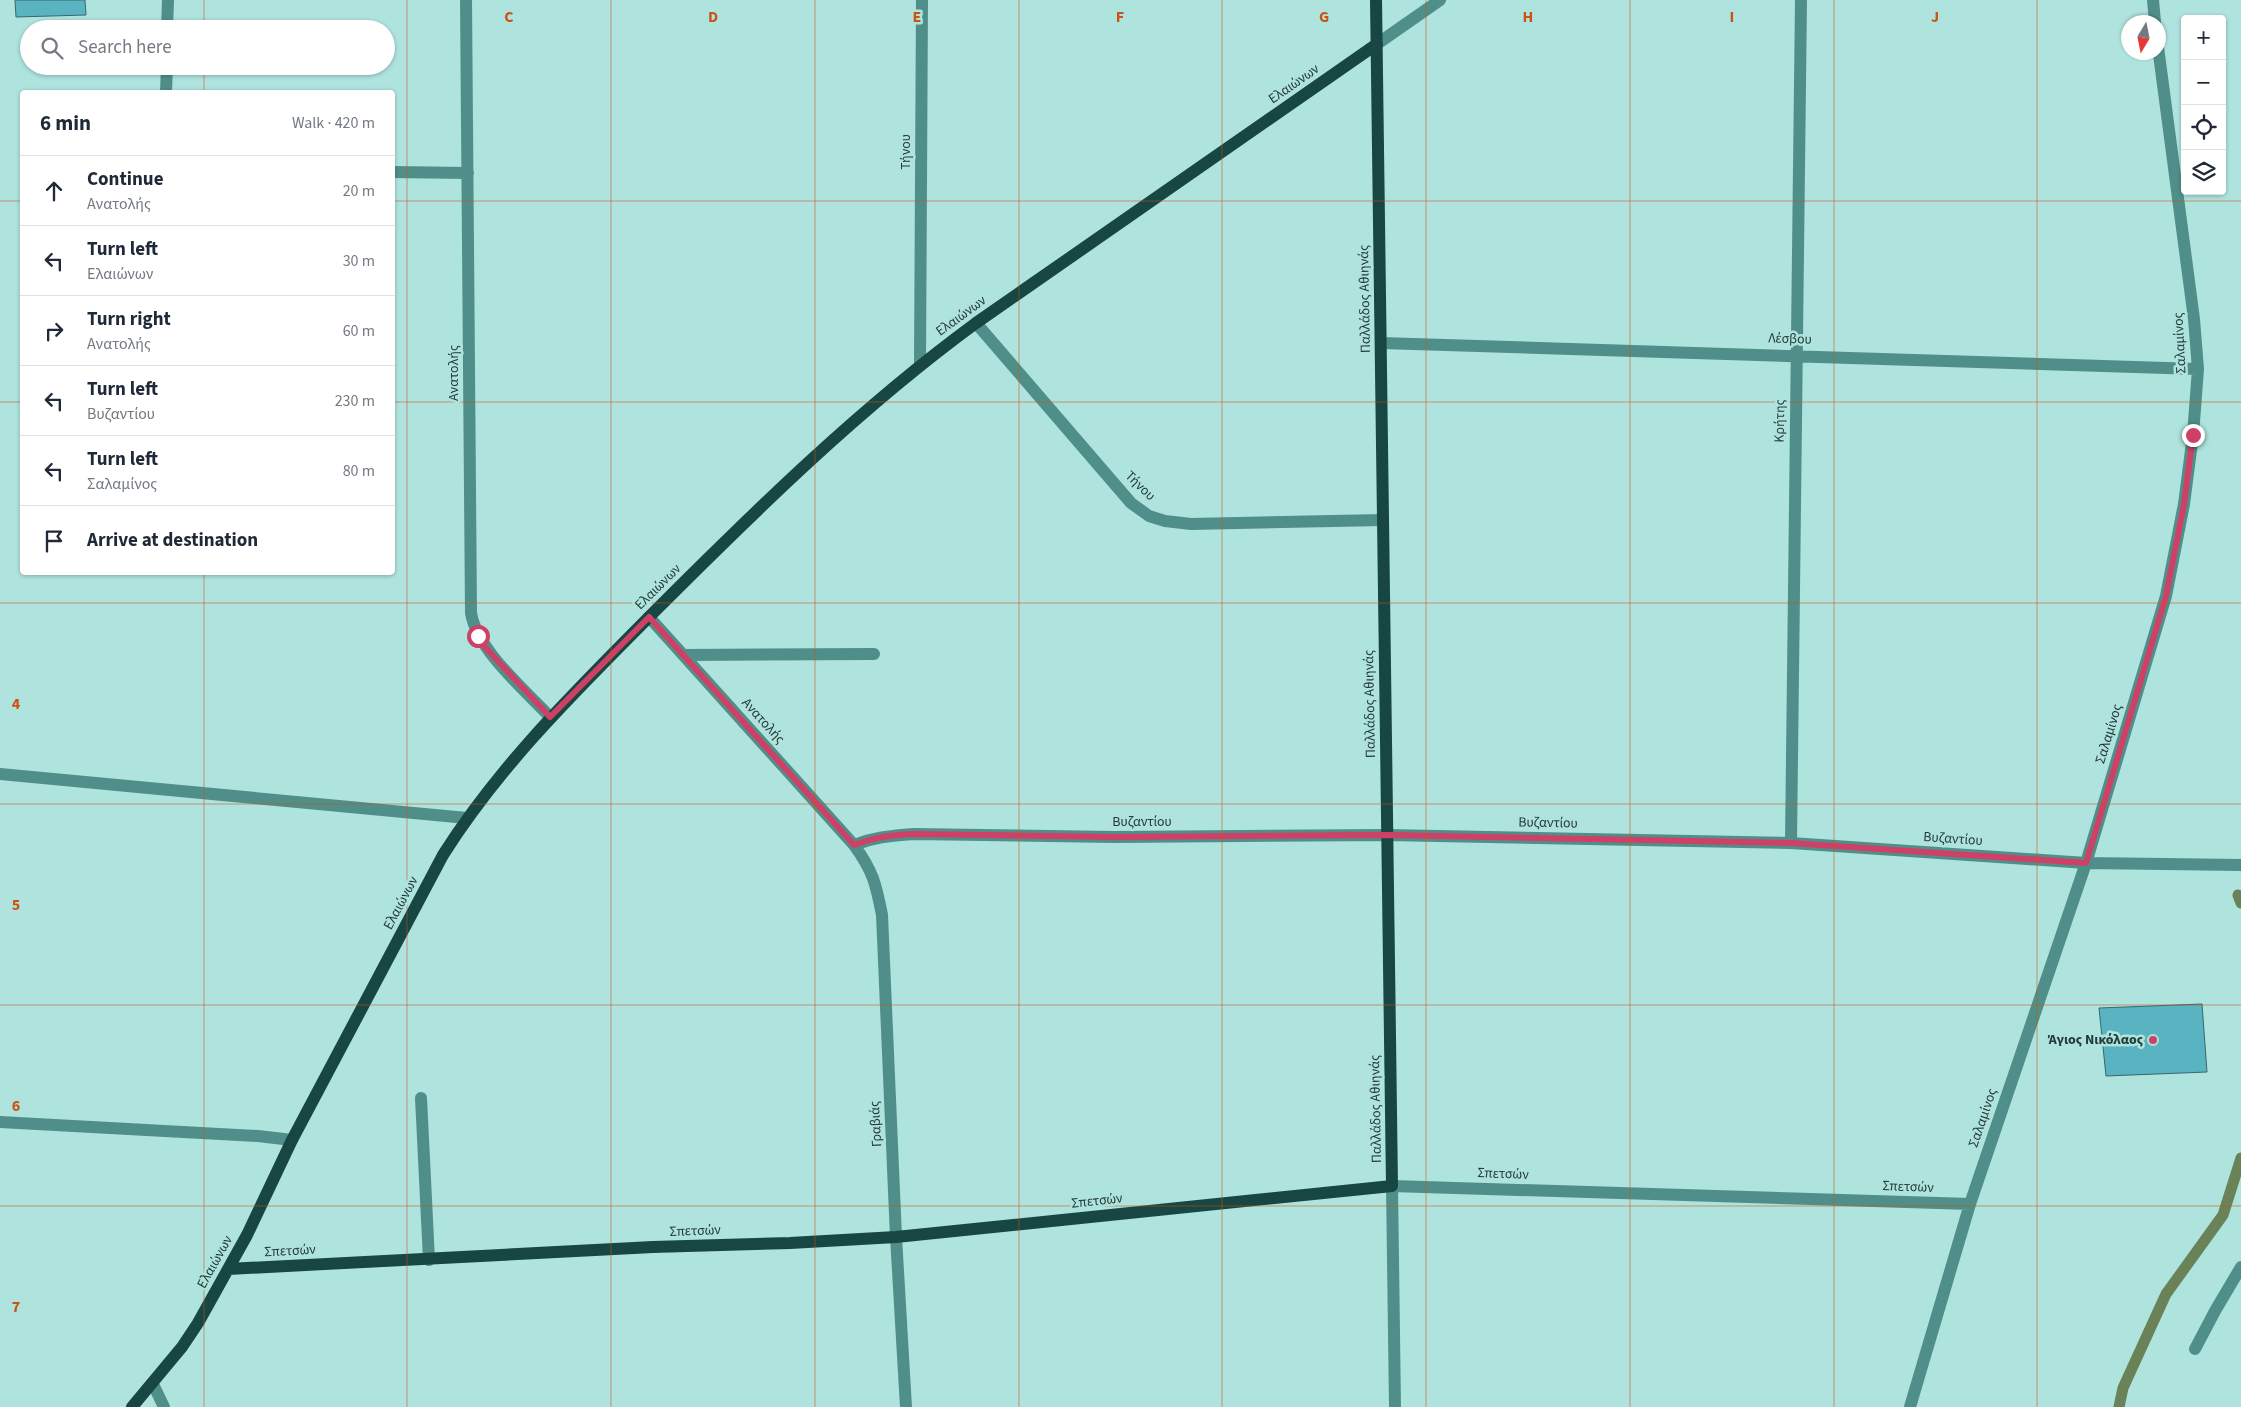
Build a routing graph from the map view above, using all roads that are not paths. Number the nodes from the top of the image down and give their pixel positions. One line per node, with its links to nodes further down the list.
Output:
1 (168, 0): 9 (street)
2 (466, 0): 15 (street, Ανατολής)
3 (922, 0): 19 (street, Τήνου)
4 (1376, 0): 10 (main road, Παλλάδος Αθιηνάς)
5 (1440, 0): 10 (street, Ελαιώνων)
6 (1801, 0): 18 (street, Κρήτης)
7 (2153, 0): 8 (street)
8 (2154, 15)
9 (167, 20)
10 (1377, 44): 16 (main road, Ελαιώνων); 17 (main road, Παλλάδος Αθιηνάς)
11 (2160, 60): 20 (street, Σαλαμίνος)
12 (167, 75): 13 (street)
13 (166, 90)
14 (395, 172): 15 (street)
15 (468, 173): 25 (street, Ανατολής)
16 (976, 323): 19 (main road, Ελαιώνων); 21 (street, Τήνου)
17 (1381, 343): 18 (street, Λέσβου); 21 (main road, Παλλάδος Αθιηνάς)
18 (1796, 354): 20 (street, Λέσβου); 29 (street, Κρήτης)
19 (920, 364): 22 (main road, Ελαιώνων)
20 (2198, 369): 31 (street, Σαλαμίνος)
21 (1383, 520): 28 (main road, Παλλάδος Αθιηνάς)
22 (649, 617): 24 (street, Ανατολής); 25 (main road, Ελαιώνων)
23 (874, 654): 24 (street)
24 (683, 655): 30 (street, Ανατολής)
25 (550, 717): 27 (main road, Ελαιώνων)
26 (0, 774): 27 (street)
27 (467, 818): 35 (main road, Ελαιώνων)
28 (1387, 835): 29 (street, Βυζαντίου); 30 (street, Βυζαντίου); 36 (main road, Παλλάδος Αθιηνάς)
29 (1791, 843): 31 (street, Βυζαντίου)
30 (854, 845): 38 (street, Γραβιάς)
31 (2086, 863): 32 (street, Βυζαντίου); 37 (street, Σαλαμίνος)
32 (2241, 866)
33 (421, 1098): 39 (street)
34 (0, 1122): 35 (street)
35 (292, 1140): 41 (main road, Ελαιώνων)
36 (1392, 1186): 37 (street, Σπετσών); 38 (main road, Σπετσών); 47 (street, Παλλάδος Αθιηνάς)
37 (1970, 1204): 48 (street, Σαλαμίνος)
38 (896, 1237): 39 (main road, Σπετσών); 46 (street, Γραβιάς)
39 (429, 1260): 41 (main road, Σπετσών)
40 (2241, 1266): 42 (street)
41 (228, 1269): 43 (main road, Ελαιώνων)
42 (2195, 1350)
43 (152, 1384): 44 (main road, Ελαιώνων); 45 (street)
44 (132, 1407)
45 (164, 1407)
46 (906, 1407)
47 (1395, 1407)
48 (1910, 1407)

